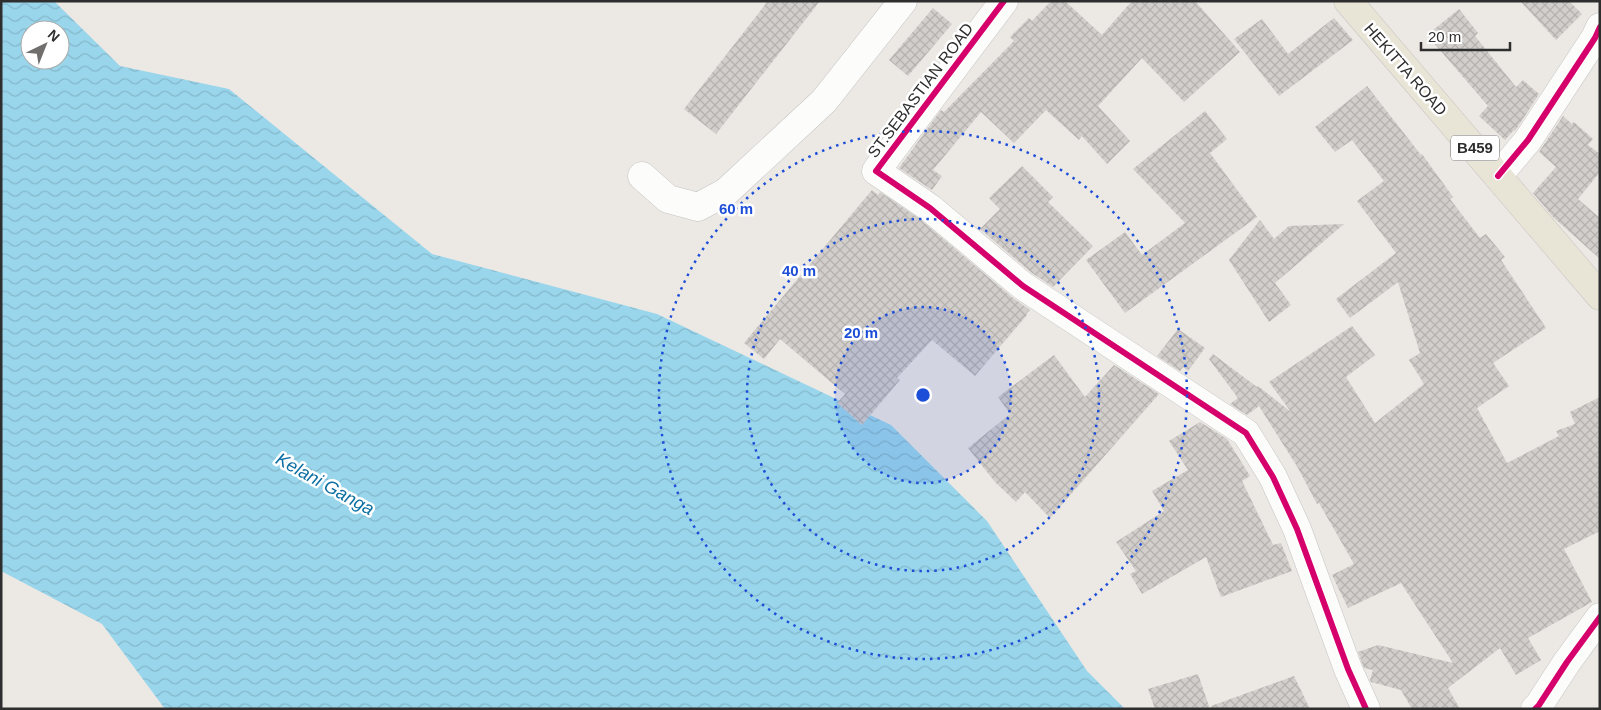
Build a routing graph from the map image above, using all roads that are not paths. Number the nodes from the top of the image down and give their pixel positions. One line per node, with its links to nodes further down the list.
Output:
1 (903, 1): 5 (street)
2 (1004, 1): 9 (street, ST.SEBASTIAN ROAD)
3 (1348, 1): 6 (main road, HEKITTA ROAD / B459)
4 (1600, 27): 6 (street)
5 (642, 176)
6 (1498, 176): 7 (main road, HEKITTA ROAD / B459)
7 (1600, 296)
8 (1600, 617): 10 (street)
9 (1366, 709)
10 (1535, 709)

